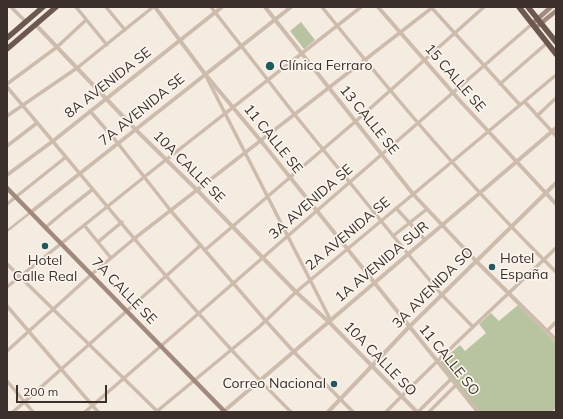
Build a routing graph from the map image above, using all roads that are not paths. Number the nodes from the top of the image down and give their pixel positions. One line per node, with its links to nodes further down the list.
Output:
1 (11, 7): 24 (street)
2 (43, 7): 24 (highway)
3 (56, 7): 25 (highway)
4 (76, 7): 21 (street)
5 (106, 7): 28 (street)
6 (154, 7): 28 (street); 32 (street, 11 CALLE SE)
7 (211, 7): 20 (street)
8 (222, 7): 20 (street, 8A AVENIDA SE)
9 (265, 7): 22 (street, 13 CALLE SE)
10 (291, 7): 22 (street, 7A AVENIDA SE)
11 (322, 7): 26 (street)
12 (361, 7): 26 (street)
13 (378, 7): 29 (street, 15 CALLE SE)
14 (432, 7): 29 (street); 30 (street)
15 (484, 7): 30 (street)
16 (519, 7): 27 (highway)
17 (528, 7): 23 (highway)
18 (551, 7): 23 (main road, 3A AVENIDA SE)
19 (556, 11): 23 (main road, 3A AVENIDA SE)
20 (215, 12): 32 (street, 8A AVENIDA SE); 36 (street)
21 (86, 20): 35 (street); 37 (street)
22 (275, 20): 36 (street, 7A AVENIDA SE); 39 (street, 13 CALLE SE)
23 (539, 21): 27 (main road, 3A AVENIDA SE); 33 (highway)
24 (26, 22): 31 (highway)
25 (35, 24): 37 (street, 10A CALLE SE); 38 (highway)
26 (337, 26): 39 (street); 42 (street)
27 (534, 26): 34 (highway); 43 (street, 3A AVENIDA SE)
28 (125, 30): 35 (street)
29 (400, 32): 41 (street, 15 CALLE SE); 42 (street)
30 (454, 33): 41 (street); 43 (street)
31 (7, 38)
32 (181, 40): 45 (street, 11 CALLE SE); 54 (street, 8A AVENIDA SE)
33 (556, 42)
34 (547, 43): 40 (highway); 49 (street)
35 (107, 45): 44 (street)
36 (242, 45): 45 (street, 7A AVENIDA SE); 47 (street)
37 (57, 47): 44 (street, 10A CALLE SE); 48 (street)
38 (7, 49)
39 (303, 54): 47 (street); 51 (street, 13 CALLE SE)
40 (556, 54)
41 (424, 59): 52 (street); 53 (street, 15 CALLE SE)
42 (364, 60): 51 (street); 52 (street)
43 (484, 65): 49 (street); 53 (street, 3A AVENIDA SE)
44 (77, 68): 54 (street, 10A CALLE SE); 57 (street)
45 (205, 74): 59 (street, 11 CALLE SE); 61 (street); 69 (street, 7A AVENIDA SE)
46 (556, 75): 56 (street, 2A AVENIDA SE)
47 (268, 80): 59 (street); 62 (street)
48 (7, 84)
49 (500, 84): 58 (street)
50 (7, 88): 57 (street)
51 (329, 88): 62 (street); 65 (street, 13 CALLE SE)
52 (389, 90): 65 (street); 67 (street)
53 (453, 92): 67 (street, 3A AVENIDA SE); 70 (street, 15 CALLE SE)
54 (106, 98): 60 (street, 8A AVENIDA SE); 69 (street, 10A CALLE SE)
55 (556, 98): 64 (street)
56 (525, 102): 58 (street, 2A AVENIDA SE); 64 (street)
57 (22, 105): 63 (street); 66 (street)
58 (520, 105): 70 (street, 2A AVENIDA SE)
59 (233, 107): 61 (street); 74 (street, 11 CALLE SE)
60 (90, 111): 73 (street, 8A AVENIDA SE); 75 (street)
61 (225, 114): 78 (street); 81 (street)
62 (295, 115): 74 (street); 77 (street)
63 (7, 116)
64 (537, 116): 71 (street)
65 (356, 120): 77 (street); 79 (street, 13 CALLE SE)
66 (37, 123): 73 (street); 76 (street)
67 (418, 123): 79 (street, 3A AVENIDA SE); 83 (street)
68 (556, 128): 71 (street, 1A AVENIDA SUR)
69 (135, 129): 75 (street, 7A AVENIDA SE); 81 (street, 10A CALLE SE)
70 (488, 132): 82 (street, 15 CALLE SE); 83 (street, 2A AVENIDA SE)
71 (552, 132): 72 (street); 82 (street, 1A AVENIDA SUR)
72 (556, 136)
73 (53, 141): 80 (street); 85 (street, 8A AVENIDA SE)
74 (262, 141): 78 (street); 87 (street, 11 CALLE SE)
75 (117, 144): 84 (street, 7A AVENIDA SE); 86 (street)
76 (7, 146)
77 (323, 149): 87 (street); 88 (street)
78 (245, 154): 92 (street); 97 (street)
79 (382, 154): 88 (street, 3A AVENIDA SE); 94 (street, 13 CALLE SE)
80 (66, 157): 84 (street); 96 (street)
81 (166, 160): 86 (street); 92 (street, 10A CALLE SE)
82 (516, 162): 93 (street, 1A AVENIDA SUR); 95 (street, 15 CALLE SE)
83 (452, 163): 93 (street); 94 (street, 2A AVENIDA SE)
84 (81, 174): 91 (street); 105 (street, 7A AVENIDA SE)
85 (7, 175)
86 (144, 177): 100 (street); 103 (street)
87 (289, 177): 97 (street); 104 (street, 11 CALLE SE)
88 (350, 182): 104 (street, 3A AVENIDA SE); 106 (street)
89 (556, 183): 95 (street, 3A AVENIDA SO)
90 (7, 188): 96 (main road, 7A CALLE SE)
91 (93, 189): 100 (street); 112 (street)
92 (198, 191): 103 (street); 111 (street, 10A CALLE SE)
93 (480, 193): 110 (street, 1A AVENIDA SUR); 113 (street)
94 (413, 194): 101 (street, 2A AVENIDA SE); 102 (street, 13 CALLE SE)
95 (546, 194): 99 (street, 15 CALLE SE); 113 (street, 3A AVENIDA SO)
96 (16, 196): 98 (street); 105 (main road, 7A CALLE SE)
97 (267, 196): 111 (street); 116 (street)
98 (7, 204)
99 (556, 204)
100 (108, 206): 107 (street); 108 (street)
101 (396, 208): 106 (street, 2A AVENIDA SE); 109 (street)
102 (427, 209): 109 (street); 110 (street, 13 CALLE SE)
103 (171, 211): 117 (street); 121 (street)
104 (317, 211): 116 (street, 3A AVENIDA SE); 124 (street, 11 CALLE SE)
105 (31, 212): 112 (main road, 7A CALLE SE); 114 (street, 7A AVENIDA SE)
106 (381, 221): 115 (street); 124 (street, 2A AVENIDA SE)
107 (122, 222): 117 (street); 120 (street)
108 (84, 224): 119 (street); 120 (street)
109 (409, 224): 115 (street); 118 (street)
110 (442, 225): 118 (street, 1A AVENIDA SUR); 129 (street, 13 CALLE SE)
111 (231, 226): 123 (street); 127 (street, 10A CALLE SE)
112 (46, 227): 119 (main road, 7A CALLE SE)
113 (512, 227): 128 (street); 129 (street, 3A AVENIDA SO)
114 (7, 231)
115 (393, 236): 125 (street)
116 (288, 237): 127 (street, 3A AVENIDA SE); 135 (street)
117 (135, 238): 126 (street); 133 (street)
118 (425, 240): 125 (street, 1A AVENIDA SUR)
119 (62, 242): 132 (main road, 7A CALLE SE); 134 (street)
120 (98, 242): 126 (street)
121 (201, 246): 123 (street); 133 (street)
122 (556, 248): 128 (street)
123 (205, 250): 136 (street)
124 (348, 250): 135 (street, 2A AVENIDA SE); 137 (street, 11 CALLE SE)
125 (408, 254): 137 (street, 1A AVENIDA SUR); 140 (street)
126 (112, 258): 132 (street)
127 (263, 258): 136 (street, 3A AVENIDA SE); 139 (street, 10A CALLE SE)
128 (544, 260): 131 (street); 141 (street)
129 (476, 261): 140 (street, 3A AVENIDA SO); 141 (street, 13 CALLE SE)
130 (7, 264): 134 (street)
131 (556, 272)
132 (92, 274): 143 (street); 144 (main road, 7A CALLE SE)
133 (166, 275): 144 (street); 145 (street)
134 (20, 277): 138 (street); 143 (street)
135 (309, 281): 139 (street, 2A AVENIDA SE); 147 (street)
136 (234, 283): 145 (street, 3A AVENIDA SE); 146 (street)
137 (374, 283): 147 (street, 1A AVENIDA SUR); 149 (street, 11 CALLE SO)
138 (7, 287)
139 (296, 292): 146 (street, 2A AVENIDA SE); 147 (street, 10A CALLE SE)
140 (442, 294): 149 (street, 3A AVENIDA SO); 150 (street)
141 (509, 294): 150 (street); 151 (street, 13 CALLE SE)
142 (7, 306): 152 (street)
143 (54, 310): 152 (street); 154 (street)
144 (127, 310): 154 (street); 155 (main road, 7A CALLE SE)
145 (199, 314): 155 (street, 3A AVENIDA SE); 156 (street)
146 (265, 320): 156 (street, 2A AVENIDA SE); 158 (street)
147 (328, 322): 158 (street, 1A AVENIDA SUR); 160 (street, 10A CALLE SO)
148 (556, 322): 151 (street)
149 (409, 327): 159 (street, 11 CALLE SO); 160 (street, 3A AVENIDA SO)
150 (473, 327): 159 (street)
151 (547, 331): 153 (street, 13 CALLE SE)
152 (29, 332): 157 (street); 161 (street)
153 (556, 340)
154 (89, 344): 161 (street); 162 (street)
155 (161, 346): 162 (street, 3A AVENIDA SE); 164 (main road, 7A CALLE SE)
156 (231, 349): 164 (street, 2A AVENIDA SE); 165 (street)
157 (7, 351)
158 (294, 352): 165 (street, 1A AVENIDA SUR); 169 (street)
159 (436, 361): 163 (street, 11 CALLE SO); 168 (street)
160 (372, 366): 168 (street, 10A CALLE SO); 169 (street, 3A AVENIDA SO)
161 (61, 369): 170 (street); 171 (street)
162 (124, 378): 171 (street, 3A AVENIDA SE); 176 (street)
163 (451, 379): 167 (street, 11 CALLE SO); 182 (street)
164 (194, 381): 176 (street, 2A AVENIDA SE); 177 (main road, 7A CALLE SE)
165 (260, 381): 177 (street, 1A AVENIDA SUR); 178 (street)
166 (7, 382): 170 (street)
167 (456, 385): 183 (street); 184 (street, 11 CALLE SO)
168 (401, 396): 181 (street); 182 (street, 10A CALLE SO)
169 (340, 399): 179 (street, 3A AVENIDA SO); 180 (street)
170 (24, 402): 172 (street); 173 (street)
171 (92, 406): 174 (street, 3A AVENIDA SE); 175 (street)
172 (13, 412)
173 (33, 412)
174 (85, 412)
175 (98, 412)
176 (157, 412)
177 (224, 412)
178 (290, 412)
179 (328, 412)
180 (353, 412)
181 (386, 412)
182 (417, 412)
183 (429, 412)
184 (478, 412)

